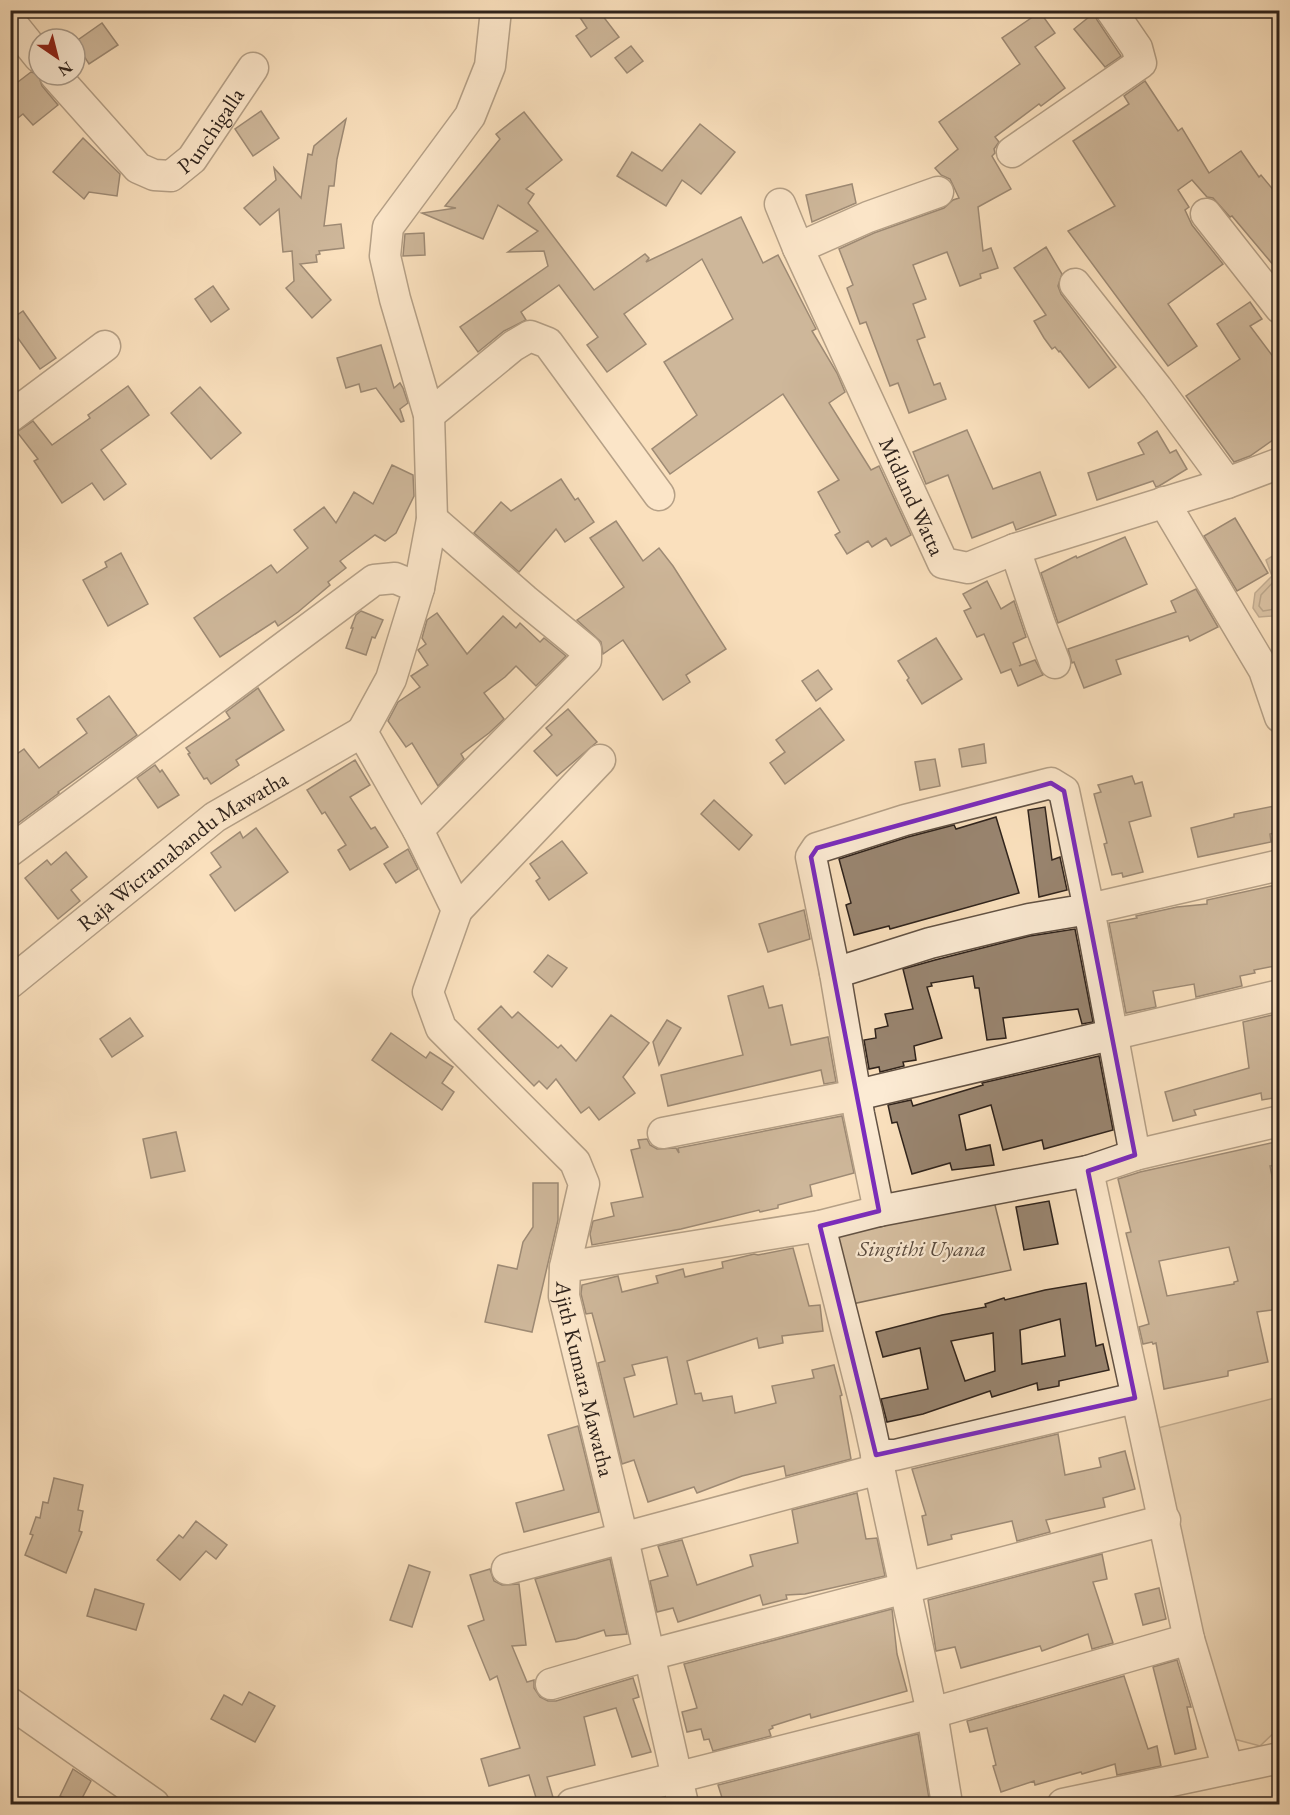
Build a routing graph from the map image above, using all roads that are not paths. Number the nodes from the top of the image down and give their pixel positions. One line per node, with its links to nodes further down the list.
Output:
1 (496, 10): 15 (street)
2 (1111, 10): 7 (street)
3 (10, 21): 4 (street)
4 (27, 42)
5 (253, 68): 6 (street, Punchigalla)
6 (66, 87)
7 (1012, 152)
8 (938, 192): 11 (street)
9 (780, 204): 11 (street, Midland Watta)
10 (1206, 214): 13 (street)
11 (798, 248): 22 (street, Midland Watta)
12 (1075, 284): 18 (street)
13 (1280, 308)
14 (105, 346): 16 (street)
15 (429, 415): 19 (street); 21 (street)
16 (10, 417)
17 (1280, 463): 18 (street, Midland Watta)
18 (1227, 483): 20 (street, Midland Watta)
19 (659, 495)
20 (1164, 502): 22 (street, Midland Watta); 25 (street)
21 (432, 519): 23 (street); 28 (street)
22 (1015, 549): 24 (street)
23 (419, 588): 26 (street); 29 (street)
24 (1055, 663)
25 (1280, 717)
26 (362, 732): 28 (street); 34 (street, Raja Wicramabandu Mawatha)
27 (600, 759): 32 (street)
28 (418, 830): 32 (street)
29 (10, 851)
30 (1280, 865): 31 (street)
31 (1089, 909): 33 (street); 33 (street); 36 (street)
32 (457, 910): 44 (street, Ajith Kumara Mawatha)
33 (834, 973): 37 (street)
34 (10, 984)
35 (1280, 995): 36 (street)
36 (1113, 1034): 37 (street); 40 (street)
37 (857, 1095): 39 (street); 42 (street)
38 (1280, 1121): 40 (street)
39 (663, 1133)
40 (1135, 1155): 41 (street)
41 (1088, 1171): 42 (street); 45 (street)
42 (879, 1211): 43 (street)
43 (820, 1226): 44 (street); 46 (street)
44 (565, 1267): 48 (street, Ajith Kumara Mawatha)
45 (1135, 1398): 46 (street); 47 (street)
46 (878, 1463): 48 (street); 50 (street)
47 (1164, 1520): 50 (street); 51 (street)
48 (623, 1539): 49 (street); 52 (street, Ajith Kumara Mawatha)
49 (507, 1569)
50 (904, 1590): 52 (street); 55 (street)
51 (1189, 1640): 55 (street); 57 (street)
52 (649, 1655): 53 (street); 58 (street, Ajith Kumara Mawatha)
53 (551, 1684)
54 (10, 1703): 59 (street)
55 (932, 1713): 58 (street); 61 (street)
56 (1280, 1758): 57 (street)
57 (1228, 1769): 62 (street)
58 (680, 1790): 60 (street)
59 (154, 1804)
60 (572, 1804)
61 (947, 1804)
62 (1062, 1804)

